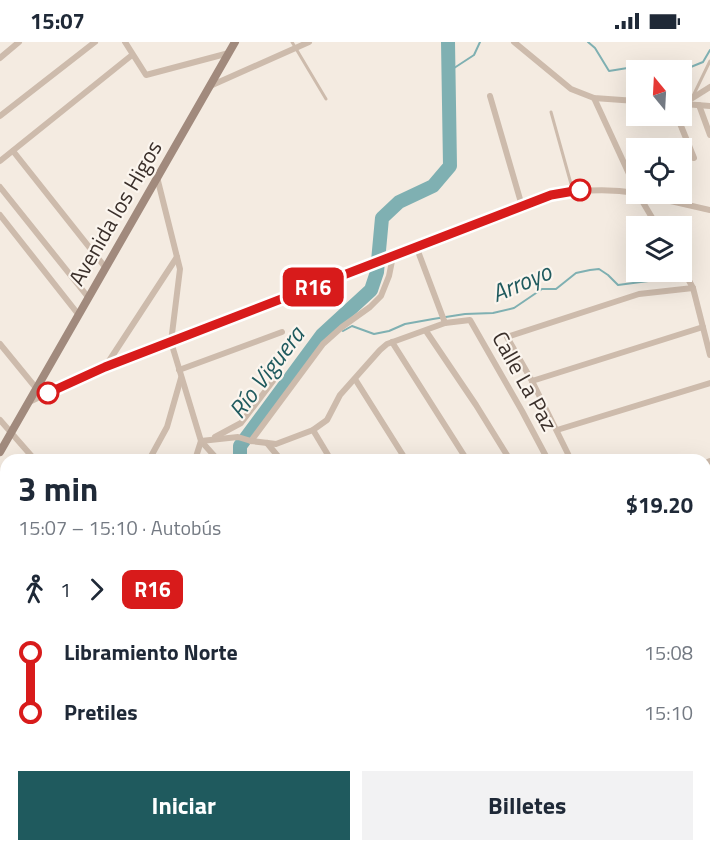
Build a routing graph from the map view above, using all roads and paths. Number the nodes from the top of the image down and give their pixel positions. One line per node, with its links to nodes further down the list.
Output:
1 (19, 42): 10 (street)
2 (95, 42): 23 (street)
3 (125, 42): 9 (street)
4 (235, 42): 8 (street, Avenida los Higos)
5 (309, 42): 7 (street)
6 (514, 42): 15 (street)
7 (294, 45): 12 (street); 17 (lane)
8 (229, 53): 9 (street); 12 (street, Avenida los Higos)
9 (132, 55): 26 (street)
10 (0, 58)
11 (710, 61): 16 (lane)
12 (210, 86): 30 (street, Avenida los Higos)
13 (710, 87): 16 (street)
14 (490, 96): 35 (street)
15 (594, 98): 18 (street); 29 (street)
16 (692, 98)
17 (326, 99)
18 (626, 100)
19 (692, 105): 20 (street)
20 (699, 105): 21 (street); 25 (street)
21 (710, 106)
22 (551, 112): 32 (lane)
23 (0, 116)
24 (681, 126): 27 (street)
25 (710, 135)
26 (13, 151): 28 (street); 41 (street)
27 (694, 158)
28 (0, 161)
29 (626, 168)
30 (157, 177): 40 (street); 41 (street, Avenida los Higos)
31 (0, 187): 44 (street)
32 (573, 191): 33 (street); 35 (street)
33 (626, 191)
34 (686, 204): 36 (street)
35 (522, 206): 38 (street)
36 (710, 210)
37 (0, 215): 45 (street)
38 (416, 246): 39 (street); 46 (street)
39 (393, 256): 50 (street); 68 (street)
40 (177, 257): 50 (street); 54 (street)
41 (105, 267): 44 (street, Avenida los Higos)
42 (690, 282): 43 (street)
43 (693, 288): 47 (street); 58 (street)
44 (88, 297): 45 (street, Avenida los Higos)
45 (78, 314): 60 (street, Avenida los Higos)
46 (443, 319): 48 (street); 80 (street, Calle La Paz)
47 (703, 327): 53 (street); 58 (street)
48 (426, 331): 51 (street); 79 (street)
49 (282, 332): 55 (street)
50 (171, 342): 54 (street); 55 (street)
51 (392, 342): 56 (street); 78 (street)
52 (0, 344): 60 (street)
53 (709, 351)
54 (105, 367): 61 (street)
55 (180, 373): 67 (street); 72 (street)
56 (355, 379): 63 (street); 77 (street)
57 (273, 381): 66 (street)
58 (532, 381): 64 (street)
59 (710, 383): 64 (street)
60 (36, 388): 61 (street, Avenida los Higos)
61 (28, 403): 65 (street, Avenida los Higos)
62 (0, 420): 65 (street)
63 (313, 430): 69 (street); 76 (street)
64 (557, 430): 81 (street)
65 (11, 434): 70 (street, Avenida los Higos); 71 (street)
66 (212, 439): 67 (street); 68 (street)
67 (201, 441): 73 (street); 74 (street)
68 (251, 441): 69 (street)
69 (267, 443): 75 (street)
70 (0, 452)
71 (29, 454)
72 (152, 454)
73 (197, 454)
74 (213, 454)
75 (276, 454)
76 (327, 454)
77 (402, 454)
78 (463, 454)
79 (506, 454)
80 (545, 454)
81 (568, 454)

